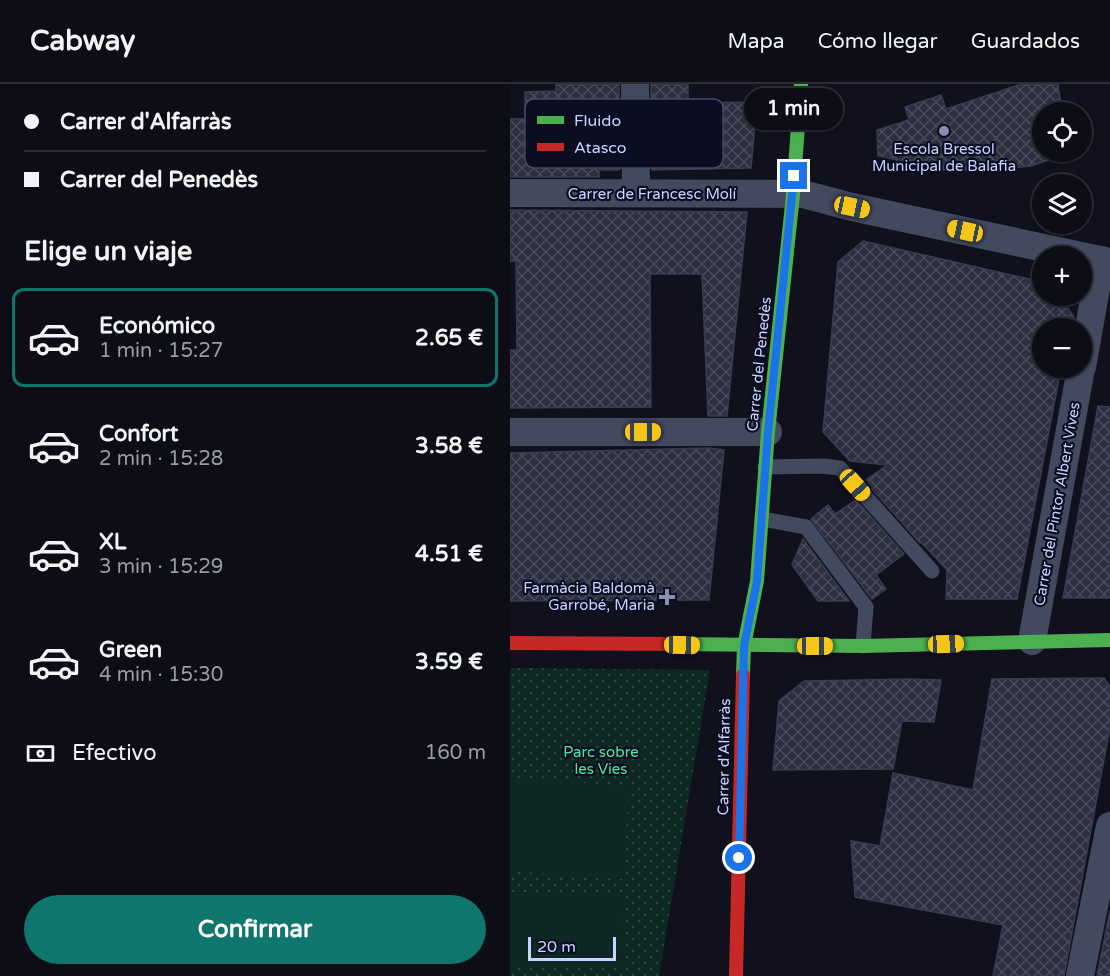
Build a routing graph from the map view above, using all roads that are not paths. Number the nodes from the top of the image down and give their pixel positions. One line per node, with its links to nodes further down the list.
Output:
1 (635, 84): 3 (street)
2 (801, 84): 7 (street, Carrer del Penedès)
3 (635, 99)
4 (636, 168): 6 (street)
5 (510, 193): 6 (street, Carrer de Francesc Molí)
6 (636, 193): 7 (street, Carrer de Francesc Molí)
7 (793, 195): 8 (street, Carrer de Francesc Molí); 12 (street, Carrer del Penedès)
8 (1105, 261): 9 (street, Carrer del Pintor Albert Vives)
9 (1092, 318)
10 (1079, 378): 17 (street, Carrer del Pintor Albert Vives)
11 (510, 432): 12 (street)
12 (768, 432): 13 (street, Carrer del Penedès)
13 (765, 467): 14 (street, Carrer del Penedès); 15 (lane)
14 (762, 519): 19 (street, Carrer del Penedès); 20 (lane)
15 (932, 571)
16 (1110, 640): 17 (street)
17 (1032, 641): 20 (street)
18 (510, 643): 19 (street)
19 (744, 646): 20 (street); 22 (street, Carrer d'Alfarràs)
20 (863, 646)
21 (1110, 826): 23 (street)
22 (736, 976)
23 (1080, 976)

